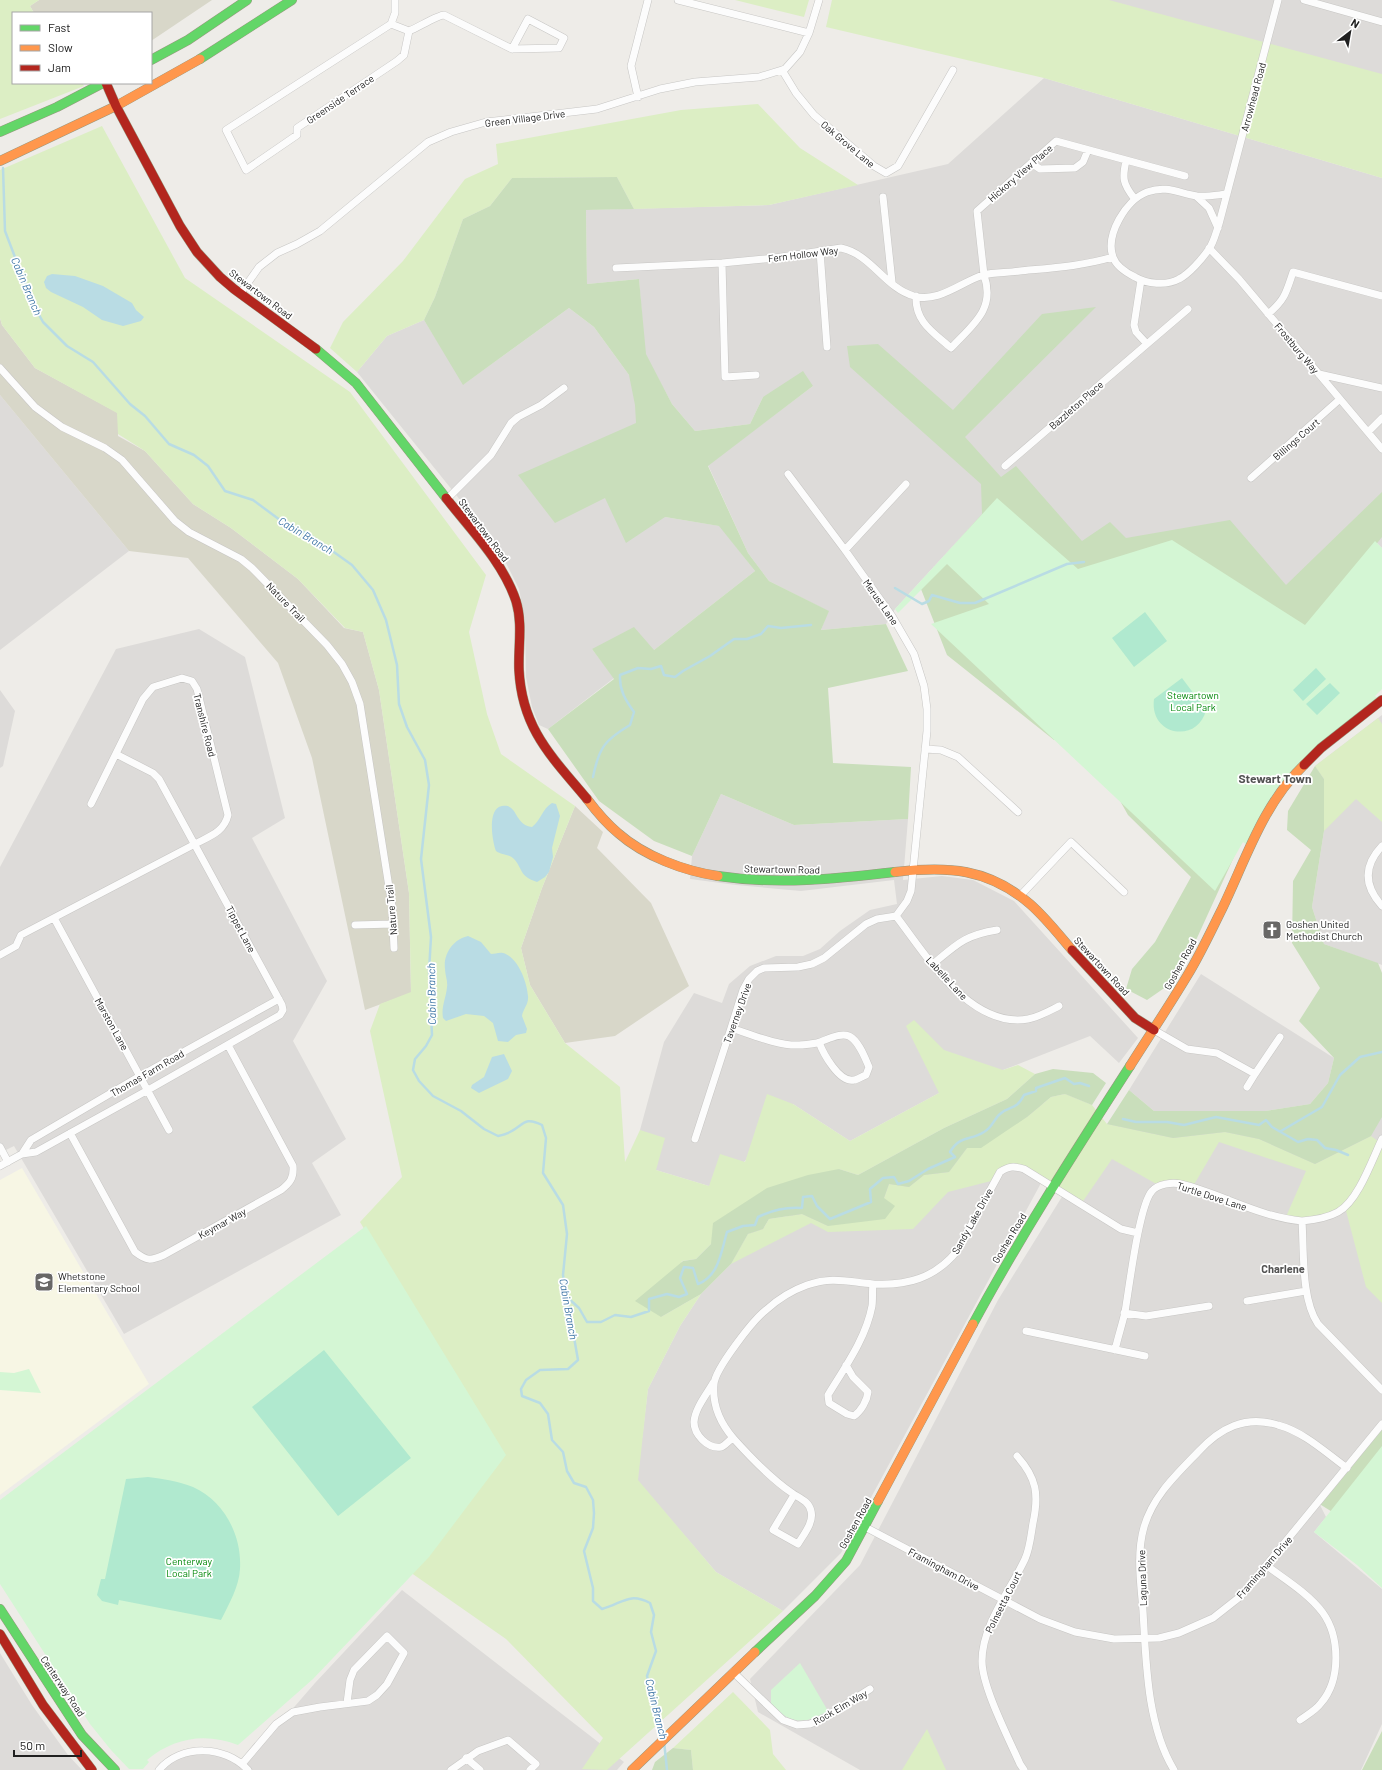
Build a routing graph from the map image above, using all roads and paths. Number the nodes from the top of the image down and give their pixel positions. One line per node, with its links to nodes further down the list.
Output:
1 (247, 0): 14 (street)
2 (292, 0): 20 (street)
3 (395, 0): 10 (street)
4 (648, 0): 19 (street)
5 (678, 0): 12 (street)
6 (819, 0): 12 (street, Green Village Drive)
7 (1278, 0): 27 (street, Arrowhead Road)
8 (1304, 0): 9 (street)
9 (1382, 22)
10 (391, 24): 11 (street); 11 (street, Greenside Terrace)
11 (410, 31): 13 (street)
12 (809, 33): 15 (street, Green Village Drive)
13 (512, 49): 13 (street)
14 (152, 60)
15 (782, 70): 16 (street, Oak Grove Lane); 19 (street, Green Village Drive)
16 (953, 70)
17 (101, 84): 21 (street)
18 (106, 84): 20 (street, Stewartown Road)
19 (638, 97): 40 (street, Green Village Drive)
20 (116, 106): 23 (street); 40 (street, Stewartown Road)
21 (0, 132)
22 (1088, 150): 24 (street, Hickory View Place); 25 (street, Hickory View Place); 25 (street)
23 (0, 161)
24 (1126, 161): 26 (street, Hickory View Place); 30 (street)
25 (1031, 164): 37 (street, Hickory View Place)
26 (1185, 176)
27 (1227, 194): 28 (street); 31 (street, Arrowhead Road)
28 (1196, 196): 30 (street); 31 (street)
29 (883, 197): 39 (street)
30 (1134, 198): 34 (street)
31 (1218, 228): 32 (street, Arrowhead Road)
32 (1209, 248): 38 (street, Arrowhead Road); 44 (street, Frostburg Way)
33 (820, 251): 35 (street, Fern Hollow Way); 39 (street, Fern Hollow Way); 46 (street)
34 (1113, 257): 37 (street, Fern Hollow Way); 38 (street, Arrowhead Road)
35 (722, 263): 36 (street, Fern Hollow Way); 49 (street)
36 (616, 268)
37 (984, 275): 41 (street, Fern Hollow Way); 41 (street)
38 (1141, 280): 45 (street)
39 (892, 282): 41 (street, Fern Hollow Way)
40 (240, 294): 60 (street, Stewartown Road)
41 (916, 296)
42 (1382, 296): 44 (street)
43 (1188, 309): 45 (street, Bazzleton Place)
44 (1268, 314): 48 (street, Frostburg Way)
45 (1147, 344): 56 (street, Bazzleton Place)
46 (827, 347)
47 (0, 368): 75 (street, Nature Trail)
48 (1319, 374): 51 (street); 52 (street, Frostburg Way)
49 (756, 376)
50 (564, 388): 60 (street)
51 (1382, 388)
52 (1340, 399): 54 (street, Frostburg Way); 58 (street, Billings Court)
53 (1382, 418): 54 (street)
54 (1368, 432): 55 (street, Frostburg Way)
55 (1382, 449)
56 (1005, 466)
57 (788, 474): 61 (street, Merust Lane)
58 (1251, 478)
59 (906, 484): 61 (street)
60 (447, 499): 69 (street, Stewartown Road)
61 (845, 550): 63 (street, Merust Lane)
62 (1382, 700): 85 (street, Goshen Road)
63 (925, 748): 66 (street); 69 (street, Merust Lane)
64 (116, 754): 65 (street, Transhire Road); 67 (street); 67 (street, Transhire Road)
65 (91, 804)
66 (1018, 812)
67 (196, 844): 74 (street, Transhire Road); 81 (street, Tippet Lane)
68 (1382, 846): 72 (street)
69 (912, 870): 71 (street, Stewartown Road); 73 (street)
70 (1124, 892): 71 (street)
71 (1020, 896): 85 (street, Stewartown Road)
72 (1382, 906)
73 (896, 916): 80 (street, Labelle Lane); 84 (street, Taverney Drive)
74 (54, 918): 79 (street, Transhire Road); 90 (street, Marston Lane)
75 (393, 924): 76 (street); 78 (street, Nature Trail)
76 (355, 925)
77 (997, 930): 80 (street)
78 (394, 948)
79 (0, 955)
80 (933, 964): 82 (street, Labelle Lane)
81 (279, 999): 83 (street, Tippet Lane); 90 (street, Thomas Farm Road)
82 (1059, 1006)
83 (280, 1015): 88 (street, Thomas Farm Road)
84 (731, 1028): 87 (street); 95 (street, Taverney Drive)
85 (1154, 1030): 89 (street); 101 (street, Goshen Road)
86 (1280, 1037): 89 (street)
87 (819, 1042): 87 (street)
88 (228, 1045): 92 (street, Thomas Farm Road); 94 (street, Keymar Way)
89 (1256, 1074): 91 (street)
90 (140, 1076): 92 (street, Marston Lane); 98 (street, Thomas Farm Road)
91 (1247, 1087)
92 (148, 1090): 93 (street, Marston Lane); 94 (street, Thomas Farm Road)
93 (169, 1130)
94 (70, 1133): 98 (street, Thomas Farm Road)
95 (695, 1139)
96 (1382, 1139): 102 (street)
97 (0, 1147): 99 (street)
98 (22, 1154): 99 (street, Thomas Farm Road)
99 (8, 1162): 100 (street, Thomas Farm Road)
100 (0, 1166)
101 (1053, 1186): 103 (street); 104 (street, Sandy Lake Drive); 120 (street, Goshen Road)
102 (1302, 1220): 103 (street, Turtle Dove Lane); 105 (street)
103 (1138, 1233): 108 (street, Turtle Dove Lane)
104 (873, 1284): 112 (street); 113 (street, Sandy Lake Drive)
105 (1306, 1292): 106 (street); 114 (street)
106 (1248, 1301)
107 (1209, 1306): 108 (street)
108 (1124, 1313): 110 (street, Turtle Dove Lane)
109 (1026, 1331): 110 (street)
110 (1115, 1350): 111 (street)
111 (1145, 1356)
112 (846, 1365): 112 (street)
113 (714, 1382): 116 (street); 116 (street, Sandy Lake Drive)
114 (1382, 1390)
115 (1382, 1424): 118 (street, Framingham Drive)
116 (733, 1438): 119 (street)
117 (1017, 1456): 122 (street, Poinsetta Court)
118 (1347, 1468): 121 (street, Framingham Drive); 126 (street, Laguna Drive)
119 (794, 1495): 119 (street)
120 (865, 1527): 122 (street, Framingham Drive); 127 (street, Goshen Road)
121 (1267, 1566): 126 (street, Framingham Drive); 130 (street)
122 (1004, 1601): 126 (street, Framingham Drive); 140 (street, Poinsetta Court)
123 (0, 1609): 124 (street, Centerway Road)
124 (13, 1630): 125 (street); 134 (street, Centerway Road)
125 (0, 1636): 133 (street)
126 (1144, 1639): 141 (street, Laguna Drive)
127 (733, 1672): 128 (street, Rock Elm Way); 139 (street, Goshen Road)
128 (870, 1689)
129 (347, 1703): 129 (street); 132 (street)
130 (1300, 1720)
131 (466, 1758): 136 (street); 137 (street); 138 (street)
132 (245, 1767): 135 (street)
133 (92, 1770)
134 (115, 1770)
135 (159, 1770)
136 (451, 1770)
137 (480, 1770)
138 (530, 1770)
139 (632, 1770)
140 (1024, 1770)
141 (1174, 1770)

